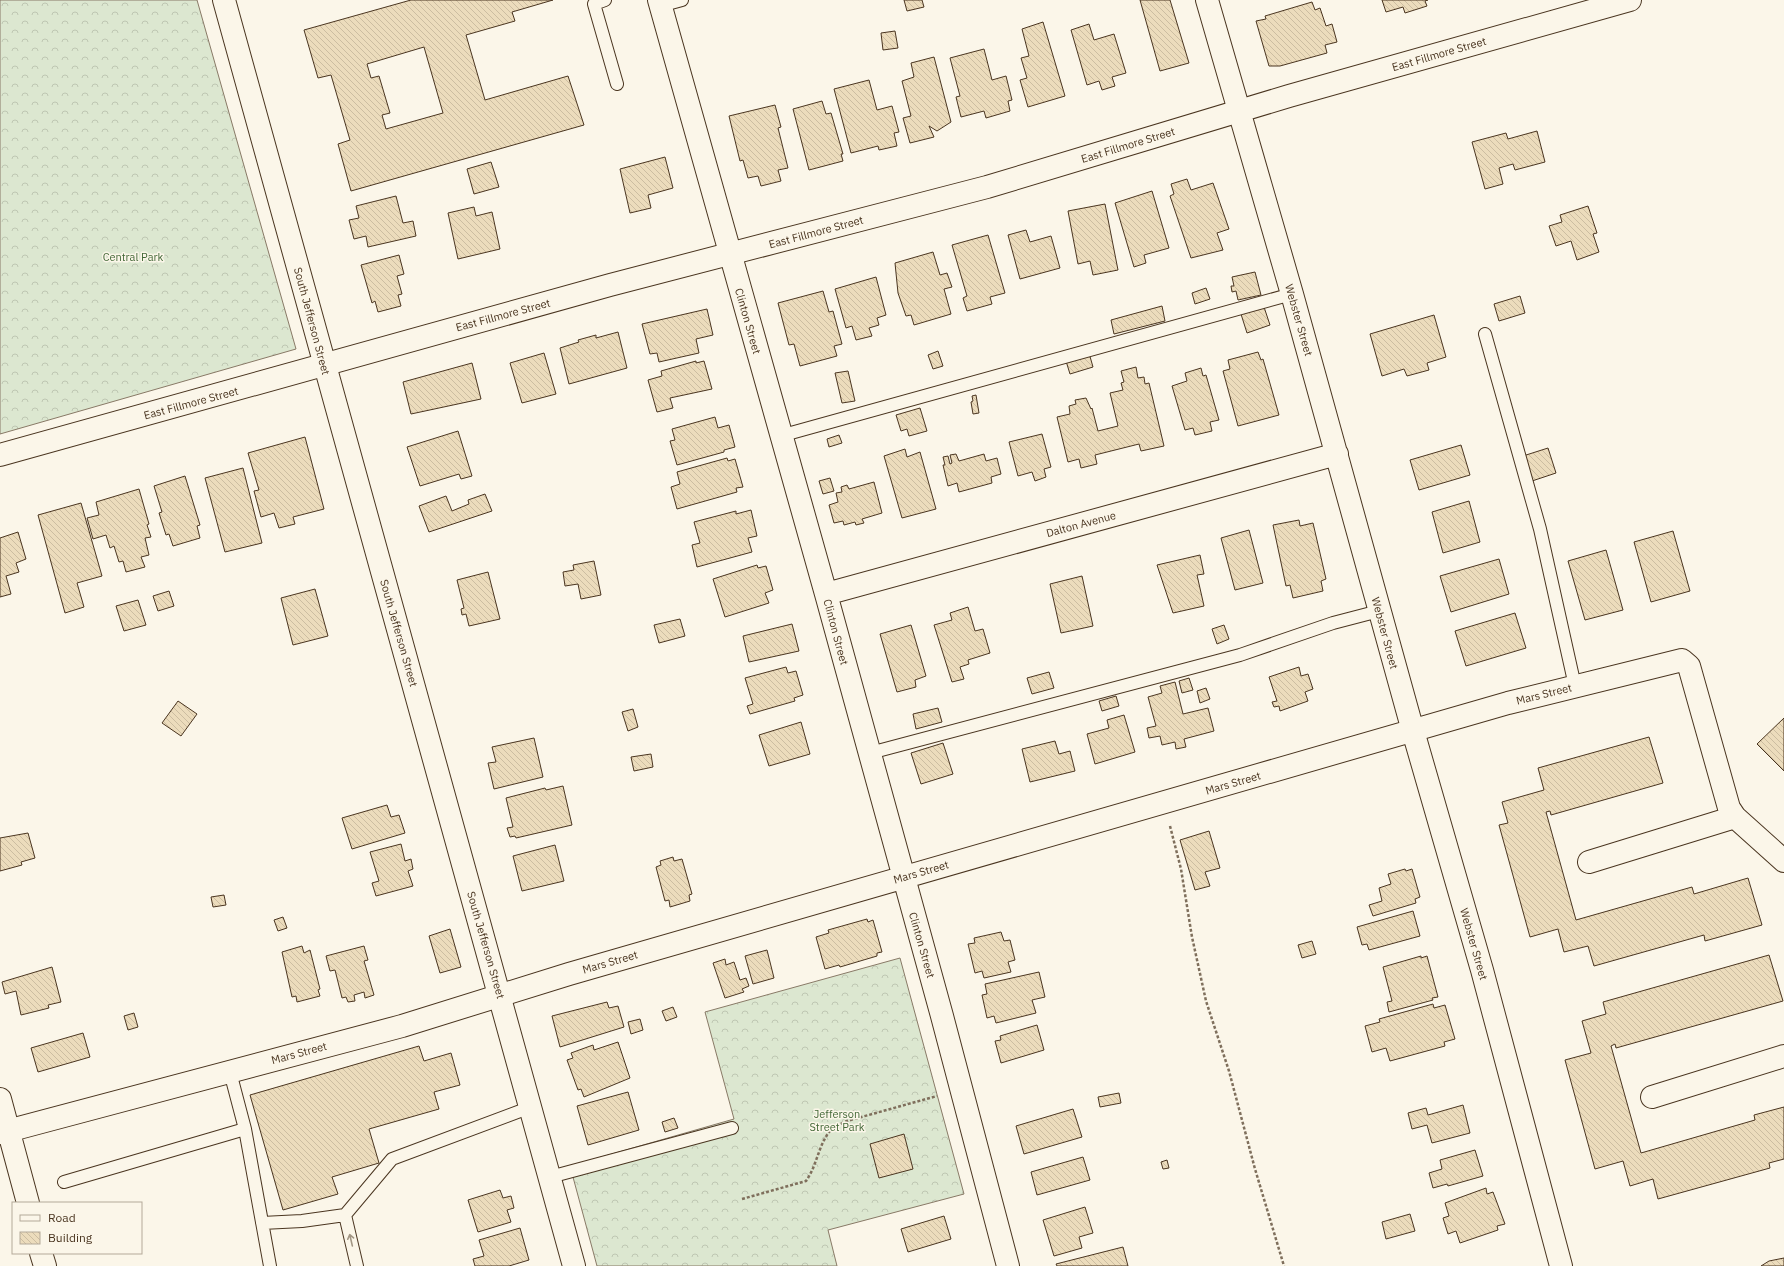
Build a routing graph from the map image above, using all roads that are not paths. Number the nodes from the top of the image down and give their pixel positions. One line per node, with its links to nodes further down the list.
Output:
1 (224, 0): 12 (street, South Jefferson Street)
2 (605, 0): 7 (lane)
3 (682, 0): 6 (lane)
4 (1207, 0): 8 (street, Webster Street)
5 (1630, 0): 8 (street, East Fillmore Street)
6 (659, 3): 9 (street, Clinton Street)
7 (617, 84)
8 (1238, 111): 9 (street, East Fillmore Street); 10 (street, Webster Street)
9 (729, 254): 12 (street, East Fillmore Street); 13 (street, Clinton Street)
10 (1292, 294): 13 (lane); 14 (street, Webster Street)
11 (1485, 334): 18 (lane)
12 (325, 366): 15 (street, East Fillmore Street); 25 (street, South Jefferson Street)
13 (780, 436): 16 (street, Clinton Street)
14 (1336, 454): 16 (street, Dalton Avenue); 17 (street, Webster Street)
15 (0, 455)
16 (826, 594): 20 (street, Clinton Street)
17 (1380, 611): 19 (street, Webster Street); 20 (lane)
18 (1575, 686): 19 (street, Mars Street); 21 (street, Mars Street)
19 (1413, 731): 24 (street, Mars Street); 45 (street, Webster Street)
20 (870, 754): 24 (street, Clinton Street)
21 (1735, 817): 22 (street); 23 (street)
22 (1784, 861)
23 (1589, 862)
24 (903, 877): 25 (street, Mars Street); 44 (street, Clinton Street)
25 (500, 995): 27 (street, Mars Street); 30 (street, South Jefferson Street)
26 (1784, 1056): 28 (street)
27 (230, 1072): 32 (lane); 33 (street, Mars Street)
28 (1652, 1097)
29 (0, 1099): 33 (street)
30 (531, 1107): 34 (street, South Jefferson Street); 37 (lane)
31 (732, 1128): 34 (lane)
32 (245, 1129): 35 (lane); 38 (lane)
33 (4, 1132): 36 (street)
34 (550, 1177): 43 (street, South Jefferson Street)
35 (64, 1182)
36 (28, 1202)
37 (345, 1215): 38 (lane); 42 (lane, one-way to 37)
38 (262, 1223): 41 (lane)
39 (42, 1254): 40 (street)
40 (45, 1266)
41 (270, 1266)
42 (357, 1266)
43 (574, 1266)
44 (1008, 1266)
45 (1561, 1266)

